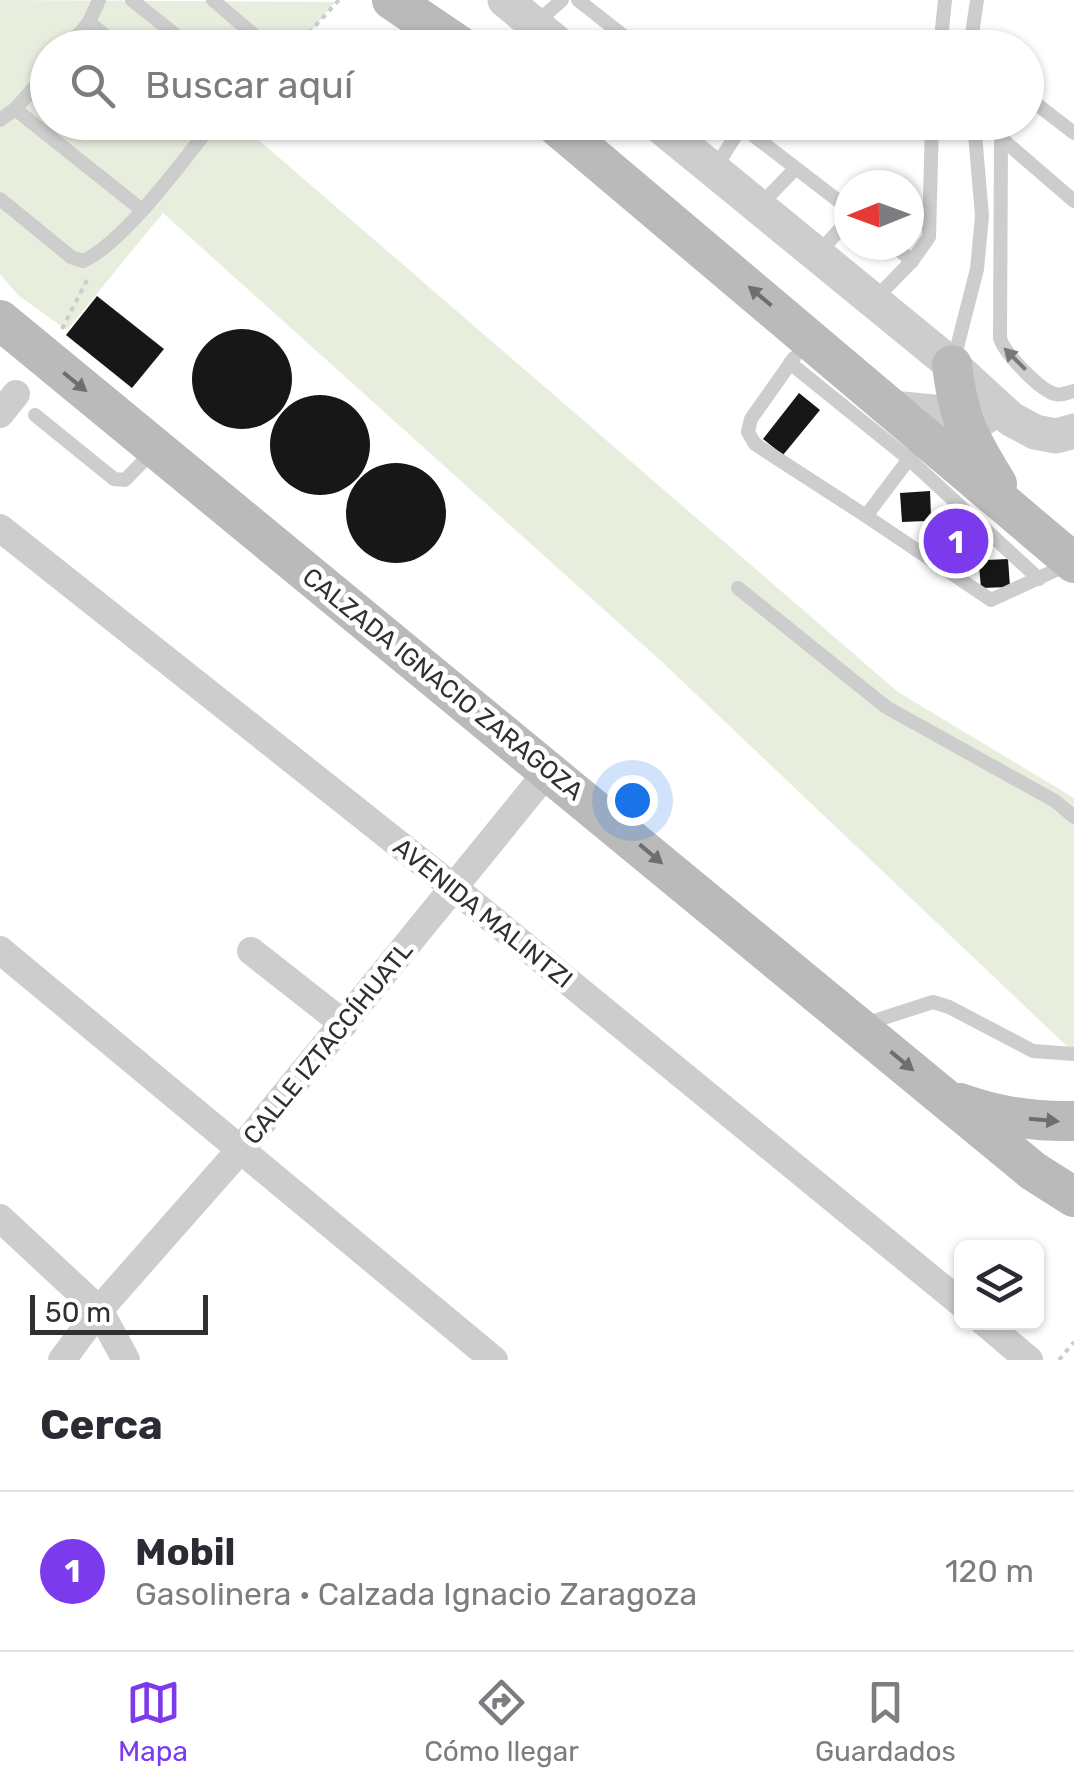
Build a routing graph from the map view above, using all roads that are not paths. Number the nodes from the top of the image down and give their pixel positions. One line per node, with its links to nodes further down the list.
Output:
1 (99, 0): 11 (lane)
2 (132, 0): 15 (lane)
3 (213, 0): 16 (lane)
4 (392, 0): 17 (main road)
5 (409, 0): 18 (main road)
6 (505, 0): 12 (street)
7 (562, 0): 12 (lane)
8 (578, 0): 20 (lane)
9 (945, 0): 21 (lane)
10 (977, 0): 22 (lane)
11 (90, 22): 13 (lane); 14 (lane)
12 (535, 24): 19 (street)
13 (83, 30)
14 (99, 30)
15 (170, 30)
16 (248, 30)
17 (438, 30)
18 (443, 30)
19 (542, 30)
20 (616, 30)
21 (942, 30)
22 (973, 30)
23 (30, 93): 24 (lane)
24 (15, 110): 26 (lane); 27 (lane)
25 (1044, 110): 28 (lane)
26 (0, 120)
27 (30, 122)
28 (1074, 133)
29 (53, 140): 45 (lane)
30 (198, 140): 45 (lane)
31 (572, 140): 51 (main road, one-way to 31)
32 (677, 140): 40 (street)
33 (730, 140): 40 (lane)
34 (758, 140): 39 (lane)
35 (931, 140): 48 (lane)
36 (976, 140): 52 (lane)
37 (1002, 140): 53 (lane, one-way to 37)
38 (1012, 140): 43 (lane)
39 (795, 169): 41 (lane); 44 (lane)
40 (714, 170): 44 (street)
41 (834, 198)
42 (0, 199): 45 (lane)
43 (1074, 200)
44 (759, 207): 47 (street)
45 (142, 210)
46 (834, 235): 47 (lane)
47 (817, 254): 49 (street)
48 (912, 262): 49 (lane)
49 (874, 300): 52 (street)
50 (0, 320): 58 (main road, CALZADA IGNACIO ZARAGOZA, one-way to 58)
51 (800, 350): 56 (lane); 56 (main road); 59 (lane)
52 (952, 364): 55 (street); 56 (main road)
53 (1074, 391)
54 (17, 408): 58 (lane)
55 (1011, 419): 56 (street); 57 (street)
56 (932, 430): 59 (lane); 61 (lane); 61 (main road)
57 (1074, 431)
58 (155, 448): 63 (main road, CALZADA IGNACIO ZARAGOZA)
59 (866, 516): 61 (lane)
60 (0, 528): 65 (street, AVENIDA MALINTZI)
61 (1062, 568)
62 (738, 588): 64 (lane)
63 (549, 770): 65 (street, CALLE IZTACCÍHUATL); 69 (main road, CALZADA IGNACIO ZARAGOZA, one-way to 69)
64 (1074, 817)
65 (454, 888): 68 (street, CALLE IZTACCÍHUATL); 76 (street, AVENIDA MALINTZI)
66 (0, 950): 73 (street)
67 (252, 951): 68 (street)
68 (344, 1024): 73 (street, CALLE IZTACCÍHUATL)
69 (860, 1026): 70 (lane); 71 (main road, CALZADA IGNACIO ZARAGOZA, one-way to 71)
70 (1074, 1054)
71 (947, 1098): 72 (main road, one-way to 72); 74 (main road, CALZADA IGNACIO ZARAGOZA)
72 (1074, 1121)
73 (240, 1150): 77 (street, CALLE IZTACCÍHUATL); 81 (street)
74 (1074, 1197)
75 (0, 1218): 77 (street)
76 (954, 1297)
77 (99, 1310): 79 (street, CALLE IZTACCÍHUATL); 80 (street)
78 (993, 1330): 82 (street)
79 (62, 1360)
80 (126, 1360)
81 (494, 1360)
82 (1029, 1360)

